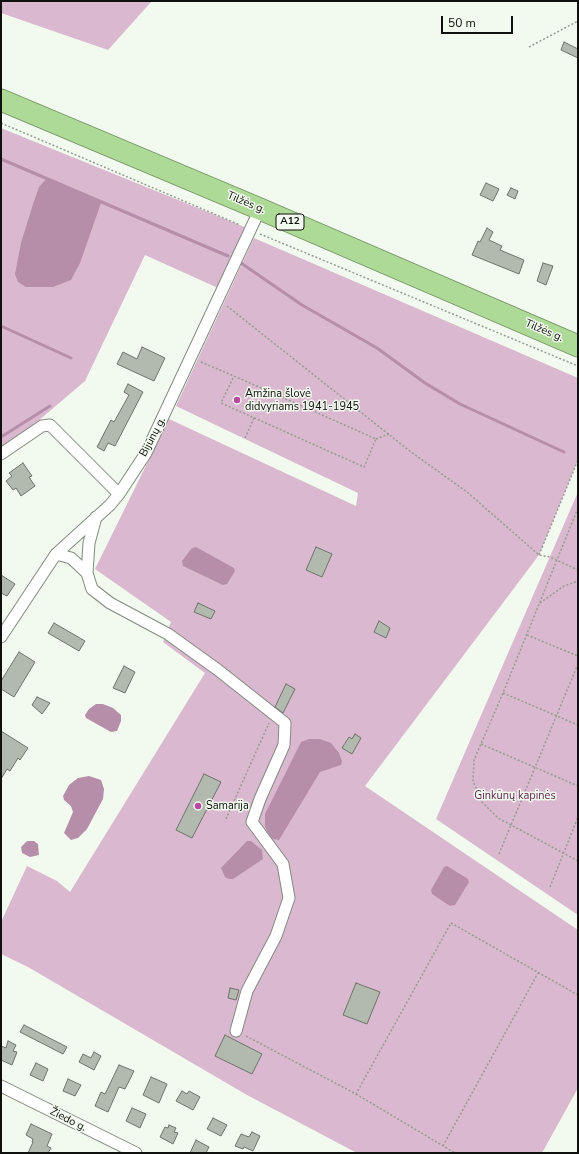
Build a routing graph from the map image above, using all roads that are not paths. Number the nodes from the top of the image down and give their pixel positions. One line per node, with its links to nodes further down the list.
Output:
1 (1, 100): 2 (highway, Tilžės g. / A12)
2 (260, 208): 3 (highway, Tilžės g. / A12); 5 (street, Bijūnų g.)
3 (578, 346)
4 (1, 454): 5 (street)
5 (119, 494): 6 (street, Bijūnų g.)
6 (96, 516): 7 (street, Bijūnų g.); 8 (street)
7 (56, 554): 8 (street); 9 (street, Bijūnų g.)
8 (87, 573): 10 (street)
9 (1, 637)
10 (236, 1031)
11 (1, 1086): 12 (street, Žiedo g.)
12 (114, 1149): 13 (street, Žiedo g.)
13 (136, 1153)

